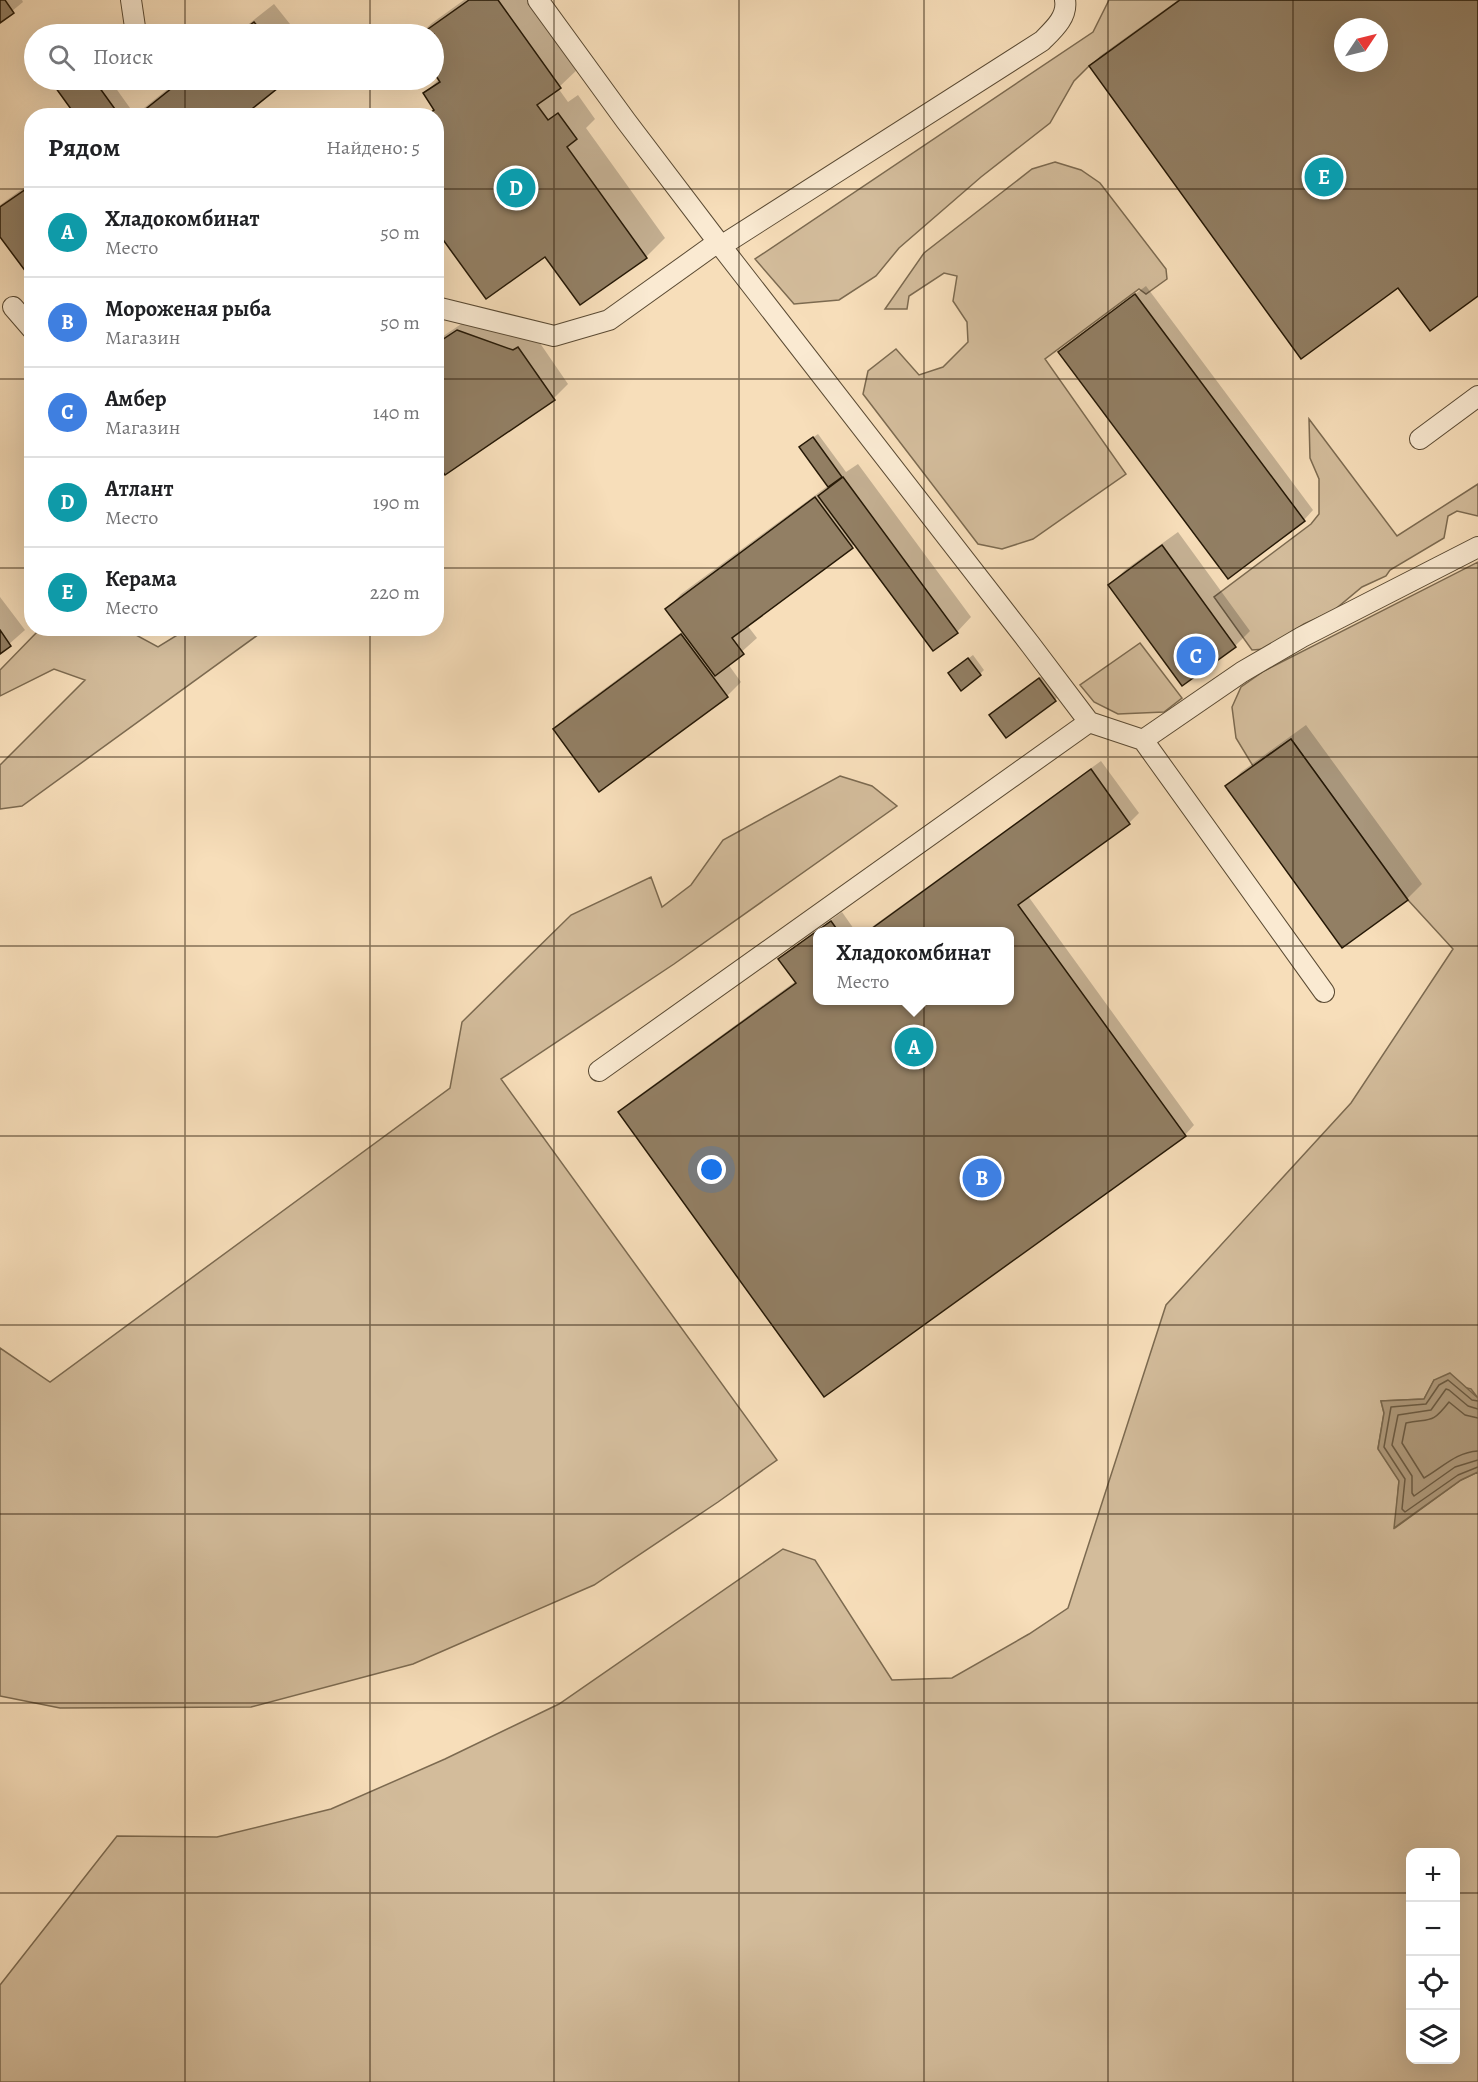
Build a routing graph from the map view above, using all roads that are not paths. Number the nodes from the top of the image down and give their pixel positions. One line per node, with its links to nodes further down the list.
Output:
1 (131, 0): 4 (lane)
2 (538, 0): 5 (lane)
3 (1065, 0): 5 (lane)
4 (135, 24)
5 (720, 244): 7 (lane); 12 (lane)
6 (13, 307): 8 (lane)
7 (444, 309)
8 (24, 320)
9 (1478, 396): 10 (lane)
10 (1420, 439)
11 (1478, 547): 13 (lane)
12 (1089, 722): 13 (lane); 15 (lane)
13 (1143, 740): 14 (lane)
14 (1324, 992)
15 (598, 1071)

